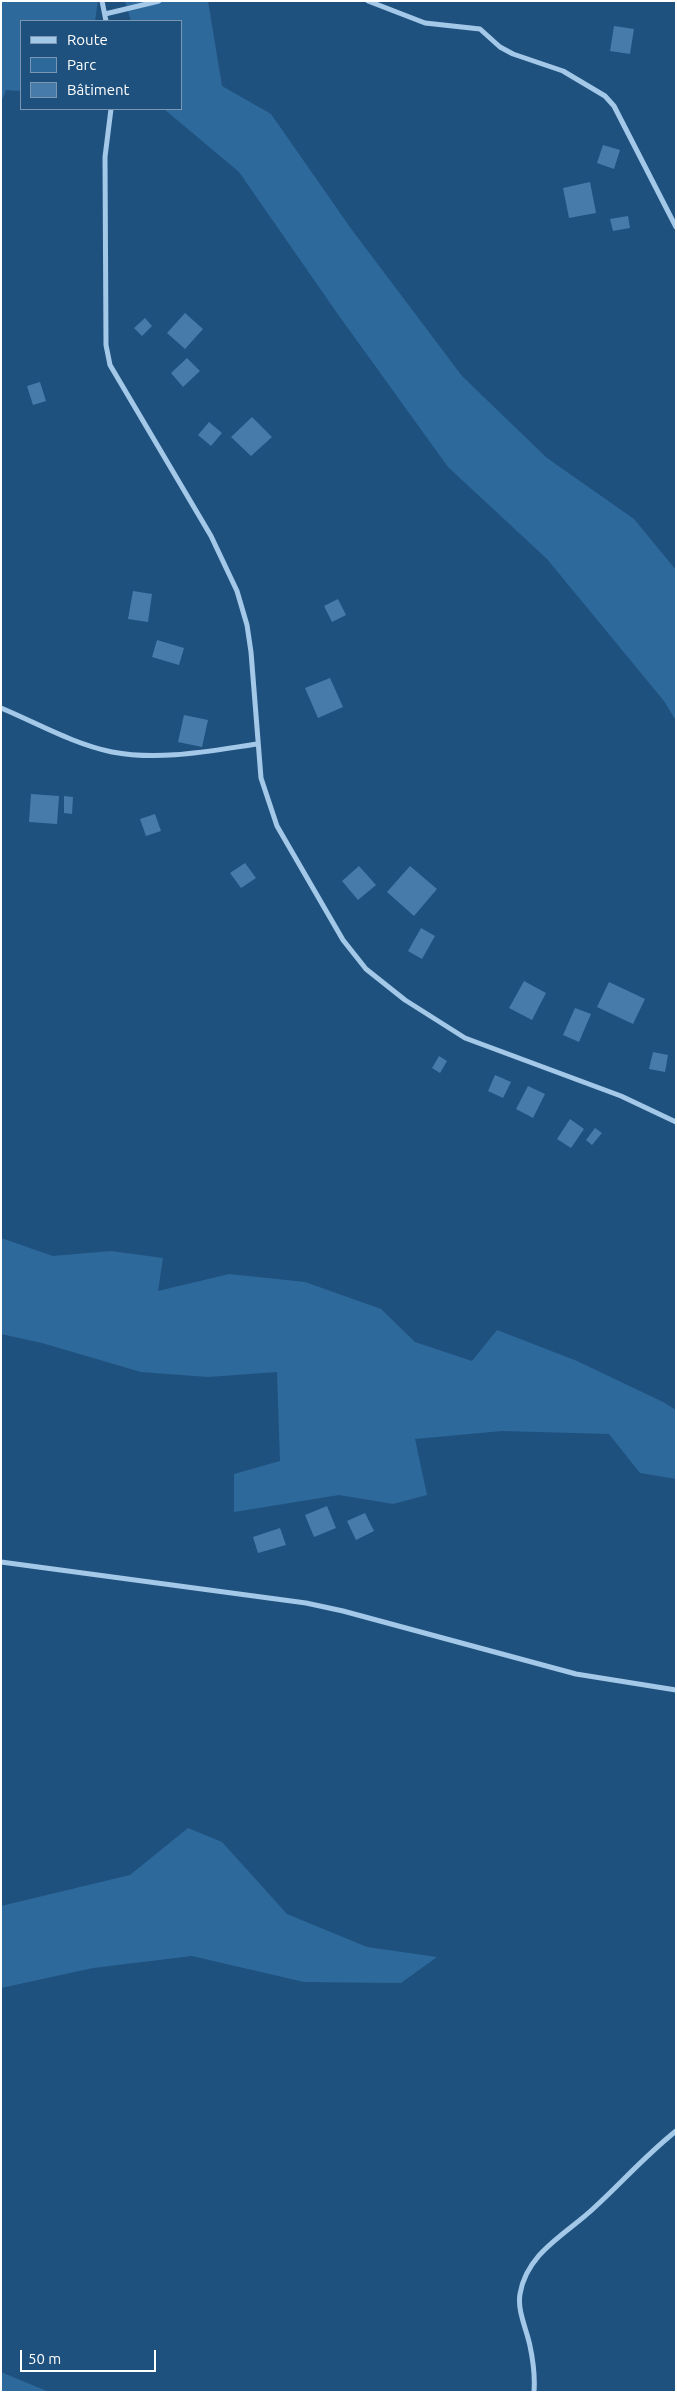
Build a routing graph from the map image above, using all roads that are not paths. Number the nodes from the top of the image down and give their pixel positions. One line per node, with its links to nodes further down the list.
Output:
1 (102, 1): 4 (street)
2 (159, 1): 4 (street)
3 (368, 1): 7 (street)
4 (105, 14): 5 (street)
5 (106, 20)
6 (111, 110): 9 (street)
7 (676, 227)
8 (1, 708): 9 (street)
9 (257, 744): 10 (street)
10 (676, 1122)
11 (1, 1562): 12 (street)
12 (676, 1690)
13 (676, 2131): 14 (street)
14 (534, 2392)

